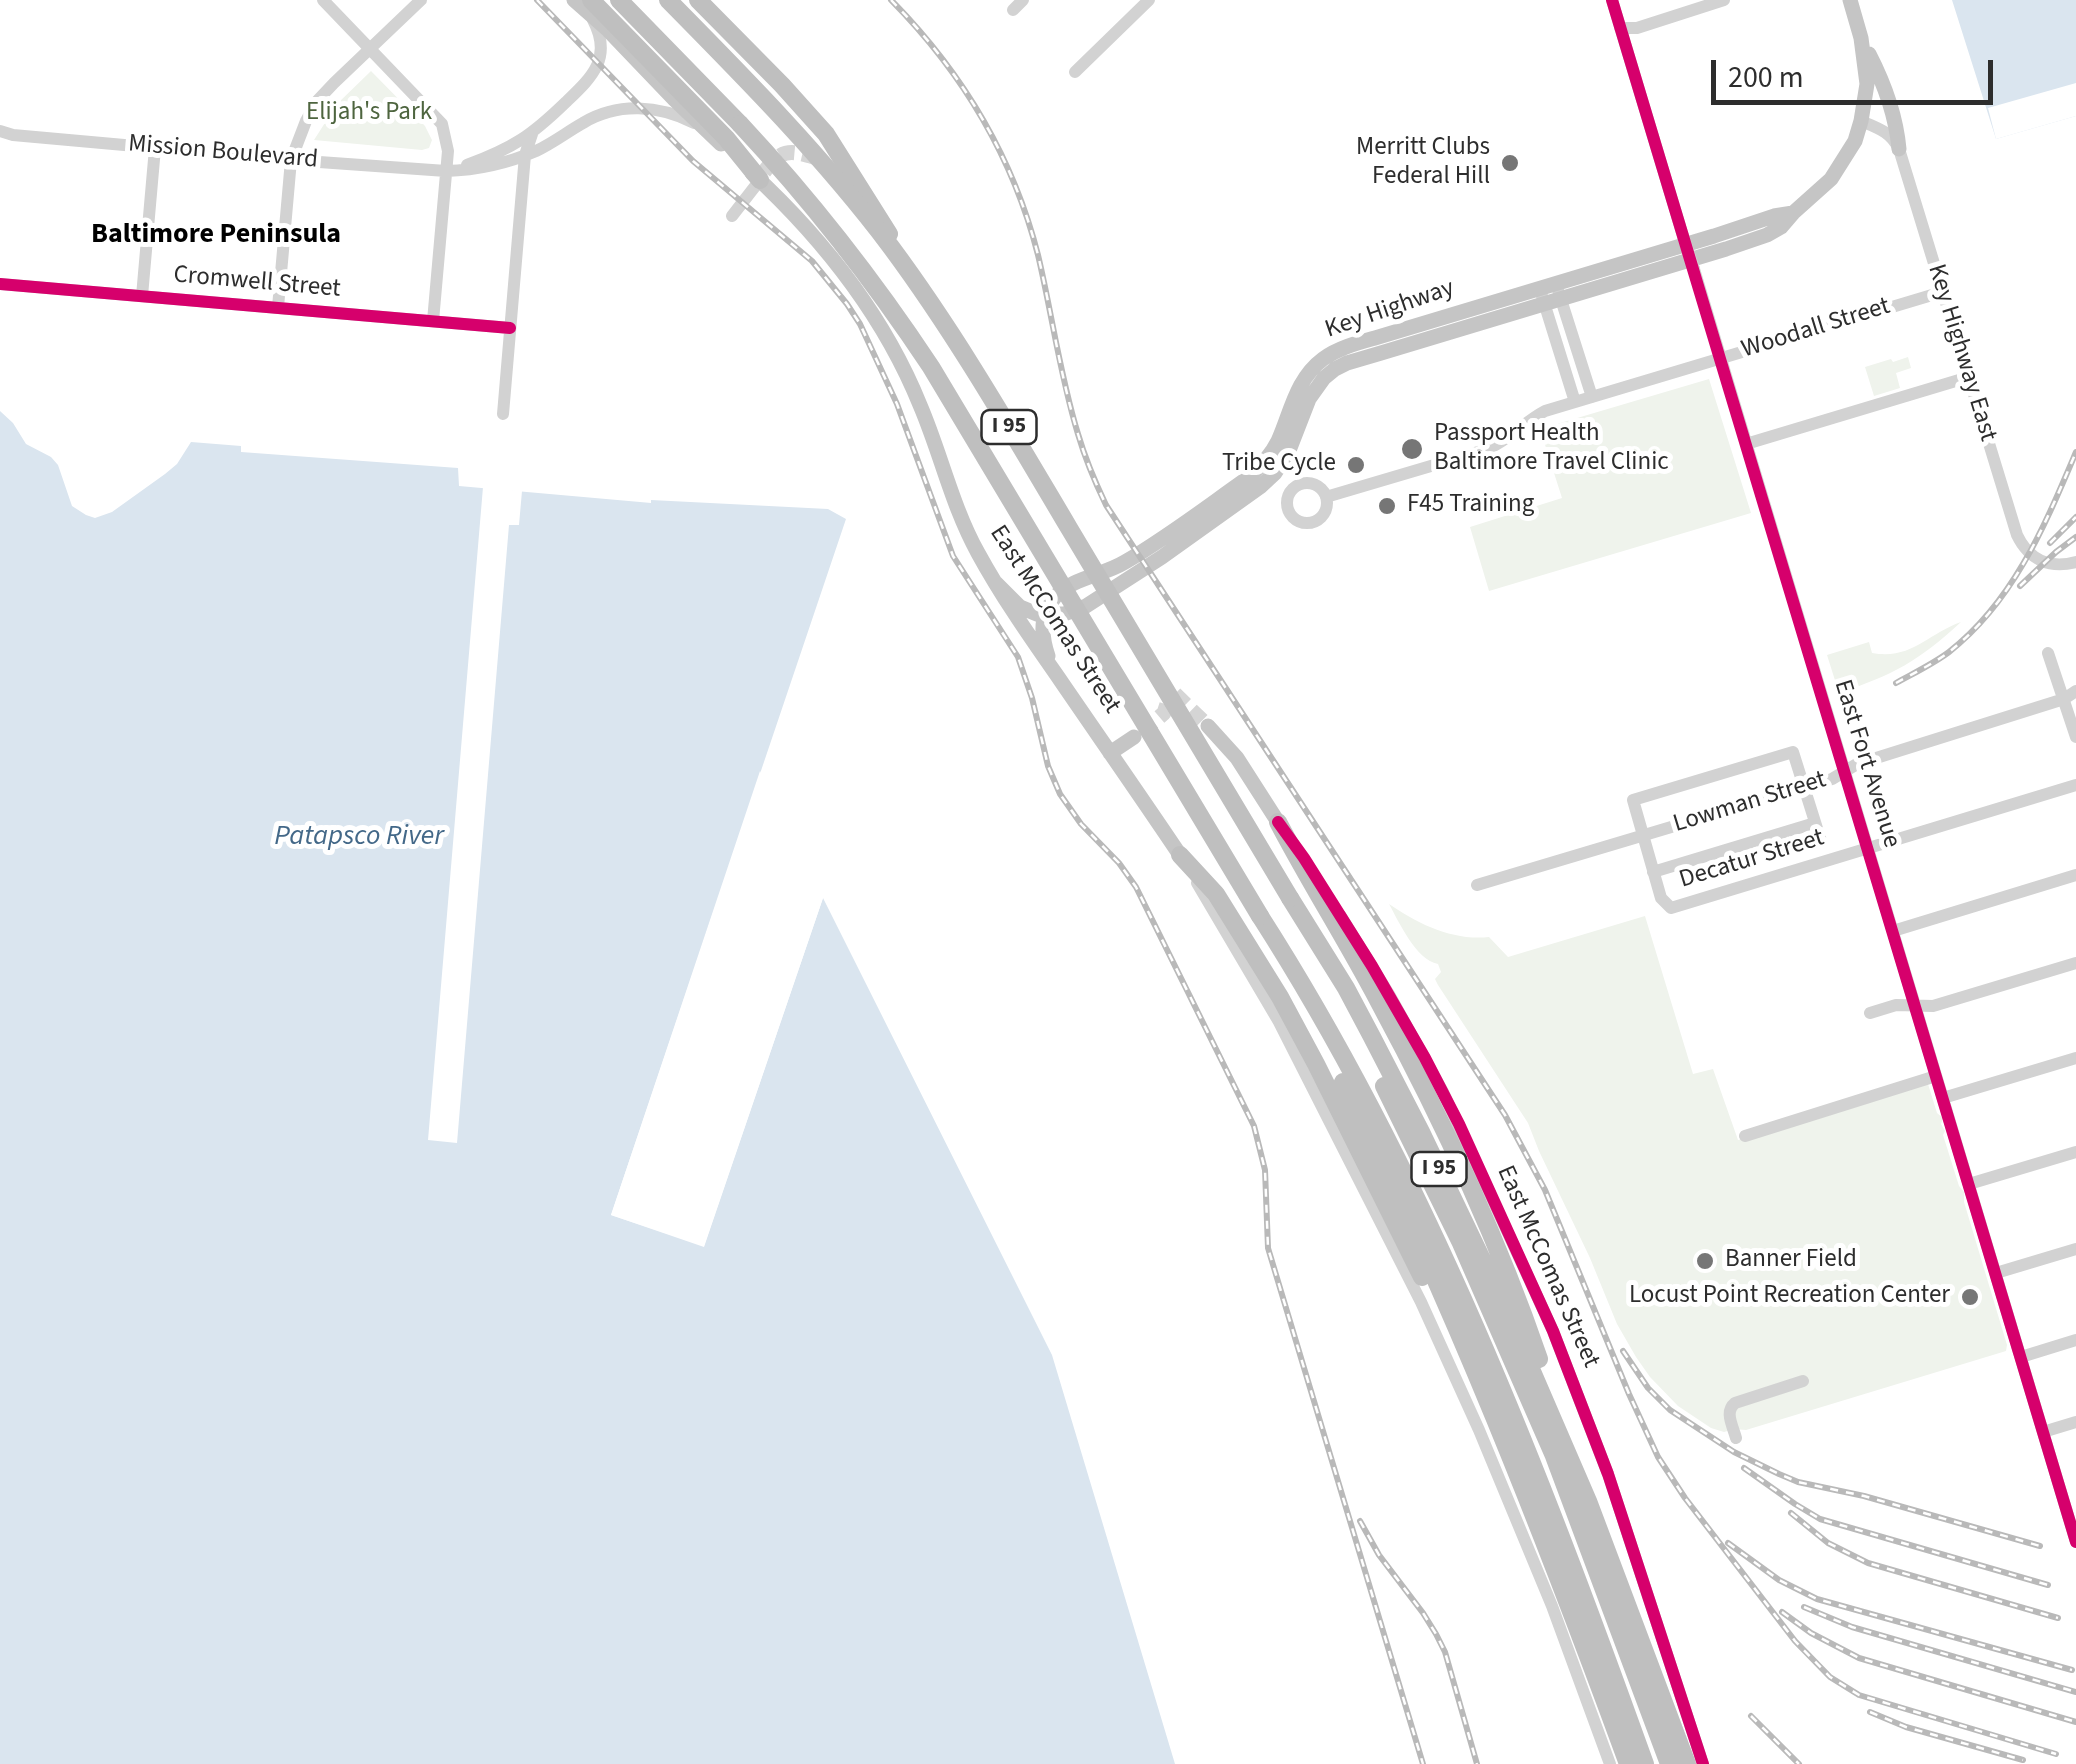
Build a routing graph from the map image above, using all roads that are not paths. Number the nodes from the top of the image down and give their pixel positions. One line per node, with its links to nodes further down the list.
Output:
1 (323, 0): 14 (street)
2 (422, 0): 14 (street)
3 (574, 0): 11 (main road, East McComas Street)
4 (619, 0): 67 (highway, I 95, bridge)
5 (668, 0): 66 (highway, I 95, bridge)
6 (698, 0): 29 (highway)
7 (1149, 0): 15 (street)
8 (1612, 0): 12 (street, East Fort Avenue)
9 (1724, 0): 12 (street)
10 (1850, 0): 13 (main road, Key Highway)
11 (590, 7): 17 (main road, East McComas Street); 19 (street, Mission Boulevard); 26 (highway)
12 (1620, 28): 37 (street, East Fort Avenue, bridge)
13 (1861, 38): 16 (main road, Key Highway); 21 (main road)
14 (370, 50): 23 (street); 25 (street)
15 (1075, 72)
16 (1861, 121): 21 (street); 32 (main road, Key Highway)
17 (705, 130): 22 (street, Mission Boulevard); 26 (main road, East McComas Street)
18 (0, 132): 20 (street, Mission Boulevard)
19 (532, 134): 22 (street); 25 (street, Mission Boulevard)
20 (155, 148): 23 (street, Mission Boulevard); 33 (street)
21 (1900, 150): 31 (street, Key Highway East)
22 (524, 156): 24 (street, Mission Boulevard); 27 (street)
23 (291, 160): 25 (street, Mission Boulevard); 34 (street)
24 (501, 164): 25 (street, Mission Boulevard); 27 (street)
25 (446, 171): 35 (street)
26 (762, 176): 28 (street); 45 (main road, East McComas Street)
27 (522, 186): 36 (street)
28 (732, 216)
29 (894, 243)
30 (0, 284): 33 (street, Cromwell Street)
31 (1942, 292): 37 (street, Woodall Street); 38 (street, Key Highway East)
32 (1550, 294): 39 (street); 40 (street); 46 (main road, Key Highway); 46 (main road, Key Highway)
33 (142, 296): 34 (street, Cromwell Street)
34 (278, 307): 35 (street, Cromwell Street)
35 (433, 321): 36 (street, Cromwell Street)
36 (510, 328): 41 (street)
37 (1720, 358): 39 (street, Woodall Street); 42 (street, East Fort Avenue)
38 (1969, 377): 42 (street); 44 (street, Key Highway East)
39 (1592, 397): 40 (street, Woodall Street)
40 (1575, 402): 43 (street, Woodall Street)
41 (503, 414)
42 (1746, 444): 54 (street, East Fort Avenue)
43 (1326, 497)
44 (2076, 562)
45 (996, 583): 46 (main road); 48 (main road, East McComas Street)
46 (1044, 616): 48 (main road)
47 (2048, 654): 49 (street)
48 (1053, 670): 53 (main road, East McComas Street)
49 (2070, 695): 52 (street); 54 (street, Lowman Street)
50 (1208, 726): 57 (main road, East McComas Street)
51 (1134, 737): 53 (main road)
52 (2076, 737)
53 (1110, 753): 62 (main road, East McComas Street)
54 (1845, 771): 56 (street, Lowman Street); 61 (street, East Fort Avenue)
55 (2076, 785): 61 (street, Decatur Street)
56 (1804, 787): 58 (street); 59 (street, Lowman Street); 59 (street)
57 (1278, 822): 86 (highway); 95 (street, East McComas Street)
58 (1815, 823): 60 (street); 63 (street)
59 (1643, 836): 63 (street); 65 (street, Lowman Street)
60 (1821, 841)
61 (1868, 848): 63 (street, Decatur Street); 68 (street, East Fort Avenue)
62 (1180, 855): 87 (highway); 90 (street, East McComas Street)
63 (1654, 872)
64 (2076, 876): 68 (street)
65 (1477, 885)
66 (1290, 898): 86 (highway, I 95); 93 (highway, I 95)
67 (1260, 916): 87 (highway, I 95); 92 (highway, I 95)
68 (1893, 931): 70 (street, East Fort Avenue)
69 (2076, 963): 70 (street)
70 (1916, 1007): 71 (street); 73 (street, East Fort Avenue)
71 (1870, 1013)
72 (2076, 1058): 74 (street)
73 (1936, 1076): 74 (street, East Fort Avenue); 75 (street)
74 (1943, 1098): 77 (street, East Fort Avenue)
75 (1745, 1136)
76 (2076, 1152): 77 (street)
77 (1969, 1184): 79 (street, East Fort Avenue)
78 (2076, 1249): 79 (street)
79 (1996, 1273): 81 (street, East Fort Avenue)
80 (2076, 1340): 81 (street)
81 (2021, 1357): 84 (street, East Fort Avenue)
82 (1802, 1381): 85 (street)
83 (2076, 1422): 84 (street)
84 (2043, 1432): 88 (street, East Fort Avenue)
85 (1736, 1438)
86 (1568, 1450): 94 (highway, I 95)
87 (1516, 1471): 91 (highway, I 95)
88 (2072, 1512): 89 (street, East Fort Avenue)
89 (2076, 1542)
90 (1610, 1764)
91 (1628, 1764)
92 (1646, 1764)
93 (1669, 1764)
94 (1686, 1764)
95 (1703, 1764)

